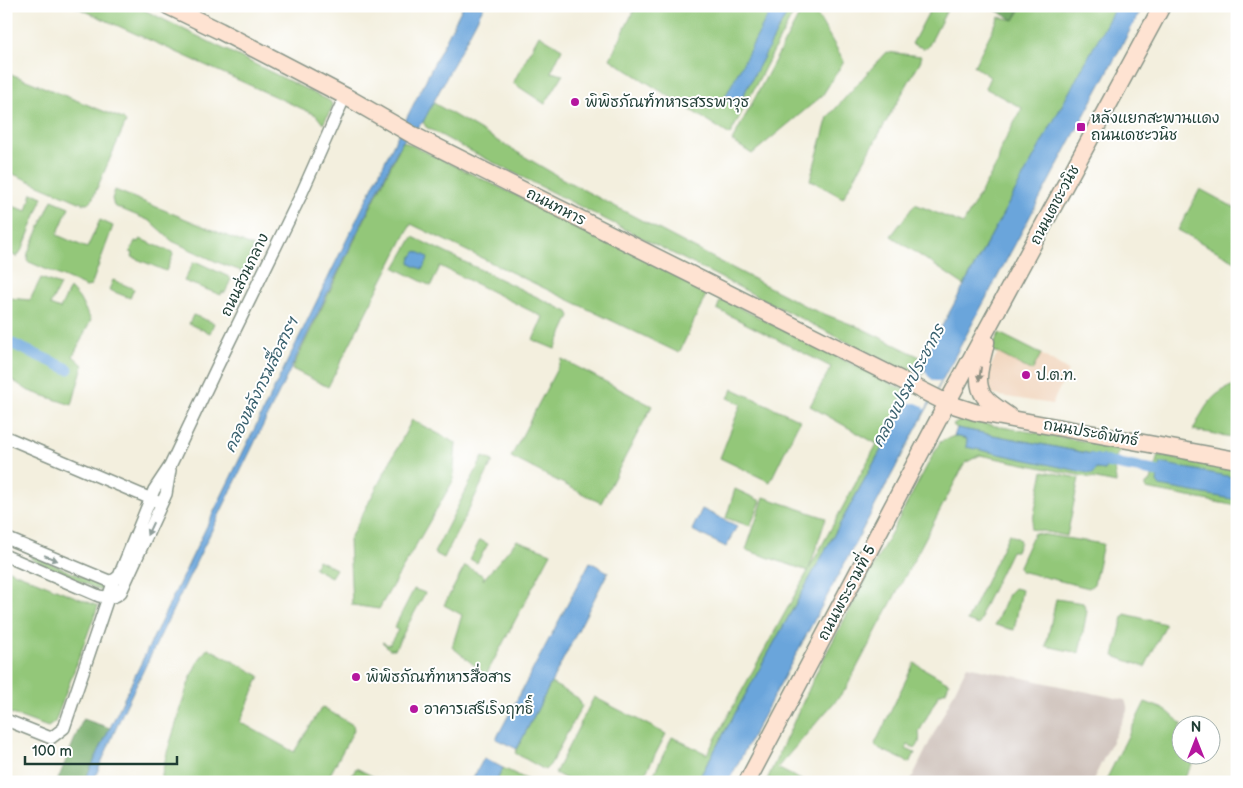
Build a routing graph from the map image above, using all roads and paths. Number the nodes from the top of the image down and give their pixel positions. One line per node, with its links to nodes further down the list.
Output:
1 (168, 6): 3 (main road, ถนนทหาร)
2 (1162, 6): 4 (main road, ถนนเตชะวนิช)
3 (345, 96): 5 (main road, ถนนทหาร); 9 (street, ถนนส่วนกลาง)
4 (990, 326): 5 (main road, ถนนเตชะวนิช); 6 (main road, one-way to 6)
5 (947, 403): 6 (main road, ถนนประดิพัทธ์); 17 (main road, ถนนพระรามที่ 5)
6 (1012, 419): 8 (main road, ถนนประดิพัทธ์)
7 (6, 437): 9 (street)
8 (1237, 460)
9 (156, 501): 14 (street, ถนนส่วนกลาง); 15 (street, ถนนส่วนกลาง, one-way to 15)
10 (6, 538): 11 (street)
11 (29, 548): 13 (street); 14 (street, one-way to 14)
12 (6, 556): 13 (street)
13 (23, 563): 15 (street)
14 (114, 580): 15 (street, ถนนส่วนกลาง)
15 (108, 598): 16 (street, ถนนส่วนกลาง)
16 (6, 720)
17 (747, 782)

